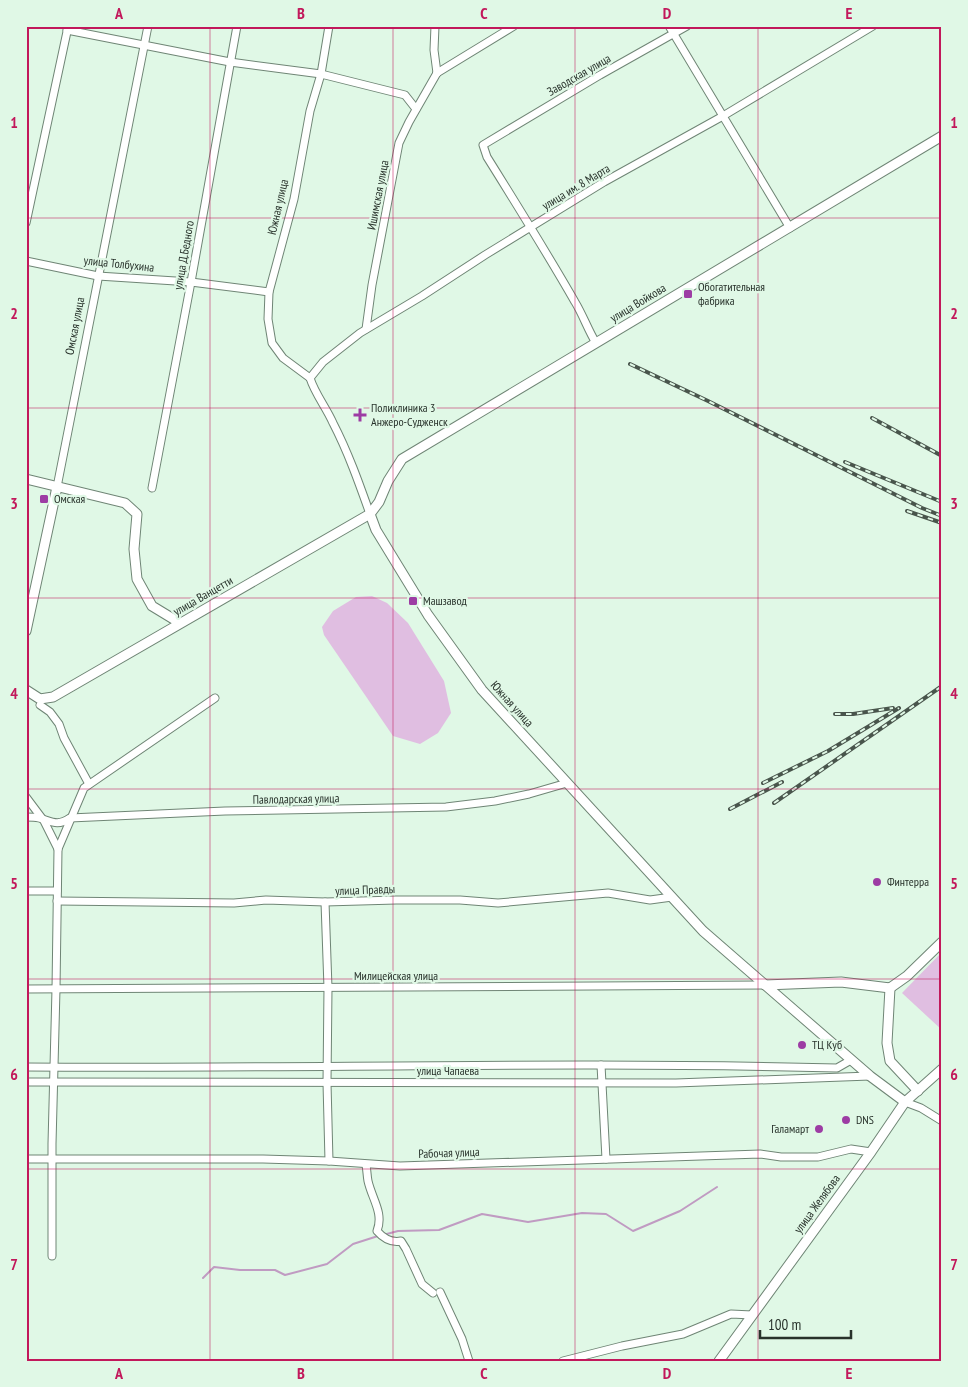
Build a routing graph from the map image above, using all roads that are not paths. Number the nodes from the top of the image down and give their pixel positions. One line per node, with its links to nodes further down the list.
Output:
1 (148, 26): 11 (street, Омская улица)
2 (236, 26): 12 (street, улица Д.Бедного)
3 (329, 26): 14 (street, Южная улица)
4 (434, 26): 13 (street)
5 (514, 26): 13 (street)
6 (670, 26): 10 (street)
7 (687, 26): 10 (street, Заводская улица)
8 (873, 26): 16 (street, улица им. 8 Марта)
9 (68, 28): 11 (street); 18 (street)
10 (674, 34): 16 (street); 19 (street, Заводская улица)
11 (145, 45): 12 (street); 22 (street, Омская улица)
12 (230, 62): 14 (street); 23 (street, улица Д.Бедного)
13 (437, 73): 15 (street, Ишимская улица)
14 (321, 74): 15 (street); 24 (street, Южная улица)
15 (416, 109): 25 (street, Ишимская улица)
16 (723, 116): 19 (street, улица им. 8 Марта); 20 (street)
17 (942, 136): 20 (street, улица Войкова)
18 (26, 222)
19 (530, 228): 25 (street, улица им. 8 Марта); 26 (street)
20 (790, 228): 26 (street, улица Войкова)
21 (26, 261): 22 (street, улица Толбухина)
22 (98, 276): 23 (street, улица Толбухина); 29 (street, Омская улица)
23 (191, 282): 24 (street, улица Толбухина); 30 (street, улица Д.Бедного)
24 (269, 292): 27 (street, Южная улица)
25 (366, 329): 27 (street, улица им. 8 Марта)
26 (596, 343): 31 (street, улица Войкова)
27 (310, 378): 31 (street, Южная улица)
28 (26, 480): 29 (street)
29 (57, 487): 32 (street); 33 (street, Омская улица)
30 (152, 488)
31 (370, 514): 32 (street, улица Ванцетти); 38 (street, Южная улица)
32 (180, 623): 34 (street, улица Ванцетти)
33 (26, 631)
34 (26, 690)
35 (215, 698): 37 (street)
36 (40, 705): 37 (street)
37 (88, 784): 41 (street)
38 (567, 784): 41 (street, Павлодарская улица); 46 (street, Южная улица)
39 (26, 797): 42 (street)
40 (26, 817): 42 (street, Павлодарская улица)
41 (70, 818): 42 (street, Павлодарская улица); 43 (street)
42 (44, 820): 43 (street)
43 (58, 849): 45 (street)
44 (26, 891): 45 (street)
45 (57, 891): 47 (street)
46 (672, 897): 48 (street, улица Правды); 50 (street, Южная улица)
47 (57, 901): 48 (street, улица Правды); 54 (street)
48 (325, 902): 51 (street)
49 (942, 942): 52 (street)
50 (765, 985): 51 (street, Милицейская улица); 52 (street); 55 (street, Южная улица)
51 (328, 988): 54 (street, Милицейская улица); 57 (street)
52 (890, 988): 66 (street)
53 (26, 989): 54 (street, Милицейская улица)
54 (56, 989): 59 (street)
55 (851, 1060): 56 (street, улица Чапаева); 61 (street, Южная улица)
56 (602, 1065): 57 (street, улица Чапаева); 65 (street)
57 (327, 1066): 59 (street, улица Чапаева); 64 (street)
58 (26, 1067): 59 (street, улица Чапаева)
59 (54, 1067): 63 (street)
60 (942, 1069): 66 (street, улица Желябова)
61 (870, 1076): 65 (street, улица Чапаева); 67 (street, Южная улица)
62 (26, 1082): 63 (street, улица Чапаева)
63 (54, 1082): 64 (street, улица Чапаева); 70 (street)
64 (327, 1082): 65 (street, улица Чапаева); 73 (street)
65 (602, 1083): 72 (street)
66 (918, 1091): 67 (street, улица Желябова)
67 (905, 1102): 68 (street); 69 (street, улица Желябова)
68 (942, 1121)
69 (871, 1152): 72 (street, Рабочая улица); 76 (street, улица Желябова)
70 (52, 1158): 71 (street, Рабочая улица); 73 (street, Рабочая улица); 75 (street)
71 (26, 1159)
72 (606, 1159): 74 (street, Рабочая улица)
73 (329, 1161): 74 (street, Рабочая улица)
74 (366, 1164): 77 (street)
75 (52, 1256)
76 (752, 1315): 78 (street); 79 (street, улица Желябова)
77 (470, 1361)
78 (563, 1361)
79 (719, 1361)

